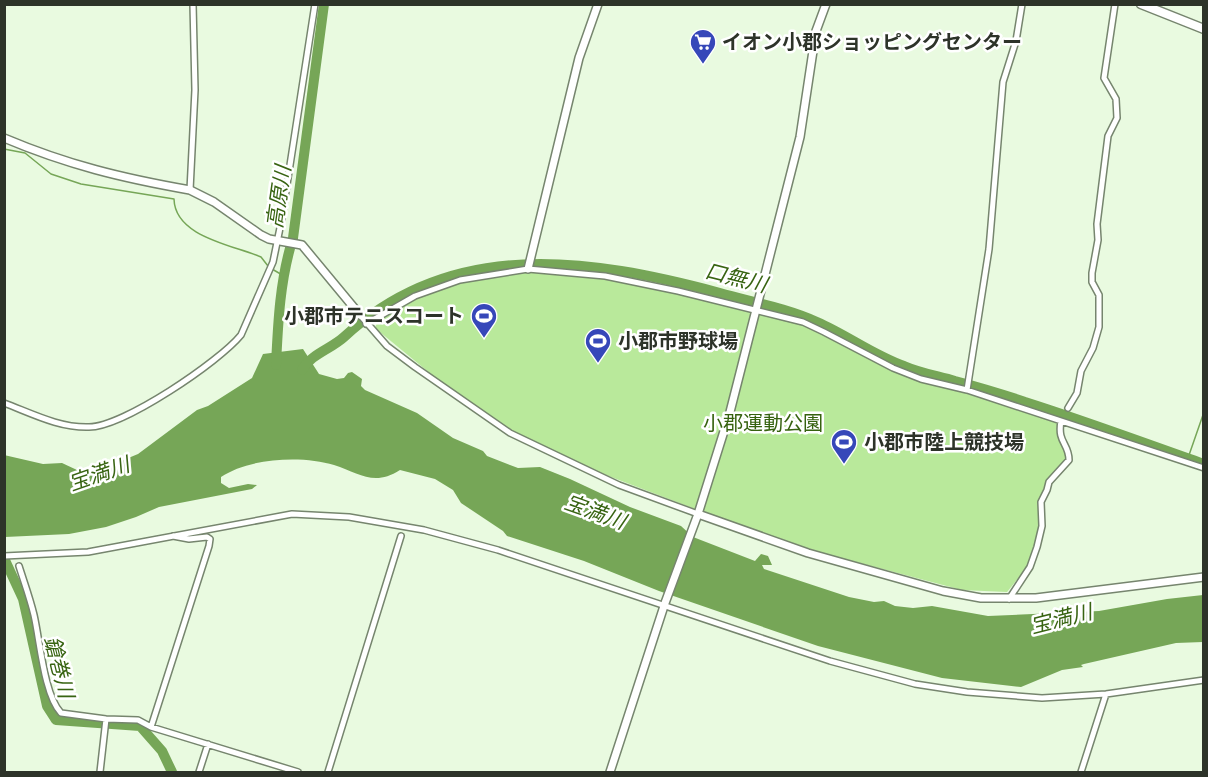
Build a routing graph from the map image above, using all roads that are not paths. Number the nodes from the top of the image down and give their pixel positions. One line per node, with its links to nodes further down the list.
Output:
1 (193, 4): 11 (street)
2 (315, 4): 12 (street)
3 (598, 4): 13 (street)
4 (826, 4): 14 (street)
5 (1022, 4): 17 (street)
6 (1114, 4): 19 (street)
7 (1141, 4): 8 (main road)
8 (1159, 8): 9 (main road)
9 (1203, 29)
10 (4, 138): 11 (street)
11 (190, 190): 12 (street)
12 (279, 241): 15 (street); 18 (street)
13 (528, 269): 14 (street); 16 (street)
14 (756, 309): 17 (street); 22 (street)
15 (360, 315): 16 (street)
16 (366, 324): 22 (street)
17 (967, 390): 20 (street)
18 (4, 403)
19 (1068, 408)
20 (1061, 420): 21 (street); 28 (street)
21 (1203, 468)
22 (697, 517): 28 (street); 29 (street)
23 (172, 535): 25 (street); 29 (street); 33 (street)
24 (401, 536): 38 (street)
25 (4, 556)
26 (19, 566): 32 (street)
27 (1203, 578): 28 (street)
28 (1009, 599)
29 (665, 605): 31 (street); 39 (street)
30 (1203, 680): 31 (street)
31 (1106, 694): 40 (street)
32 (106, 719): 33 (street); 35 (street)
33 (151, 727): 34 (street)
34 (208, 744): 36 (street); 37 (street)
35 (100, 772)
36 (199, 772)
37 (298, 772)
38 (328, 772)
39 (610, 772)
40 (1081, 772)

